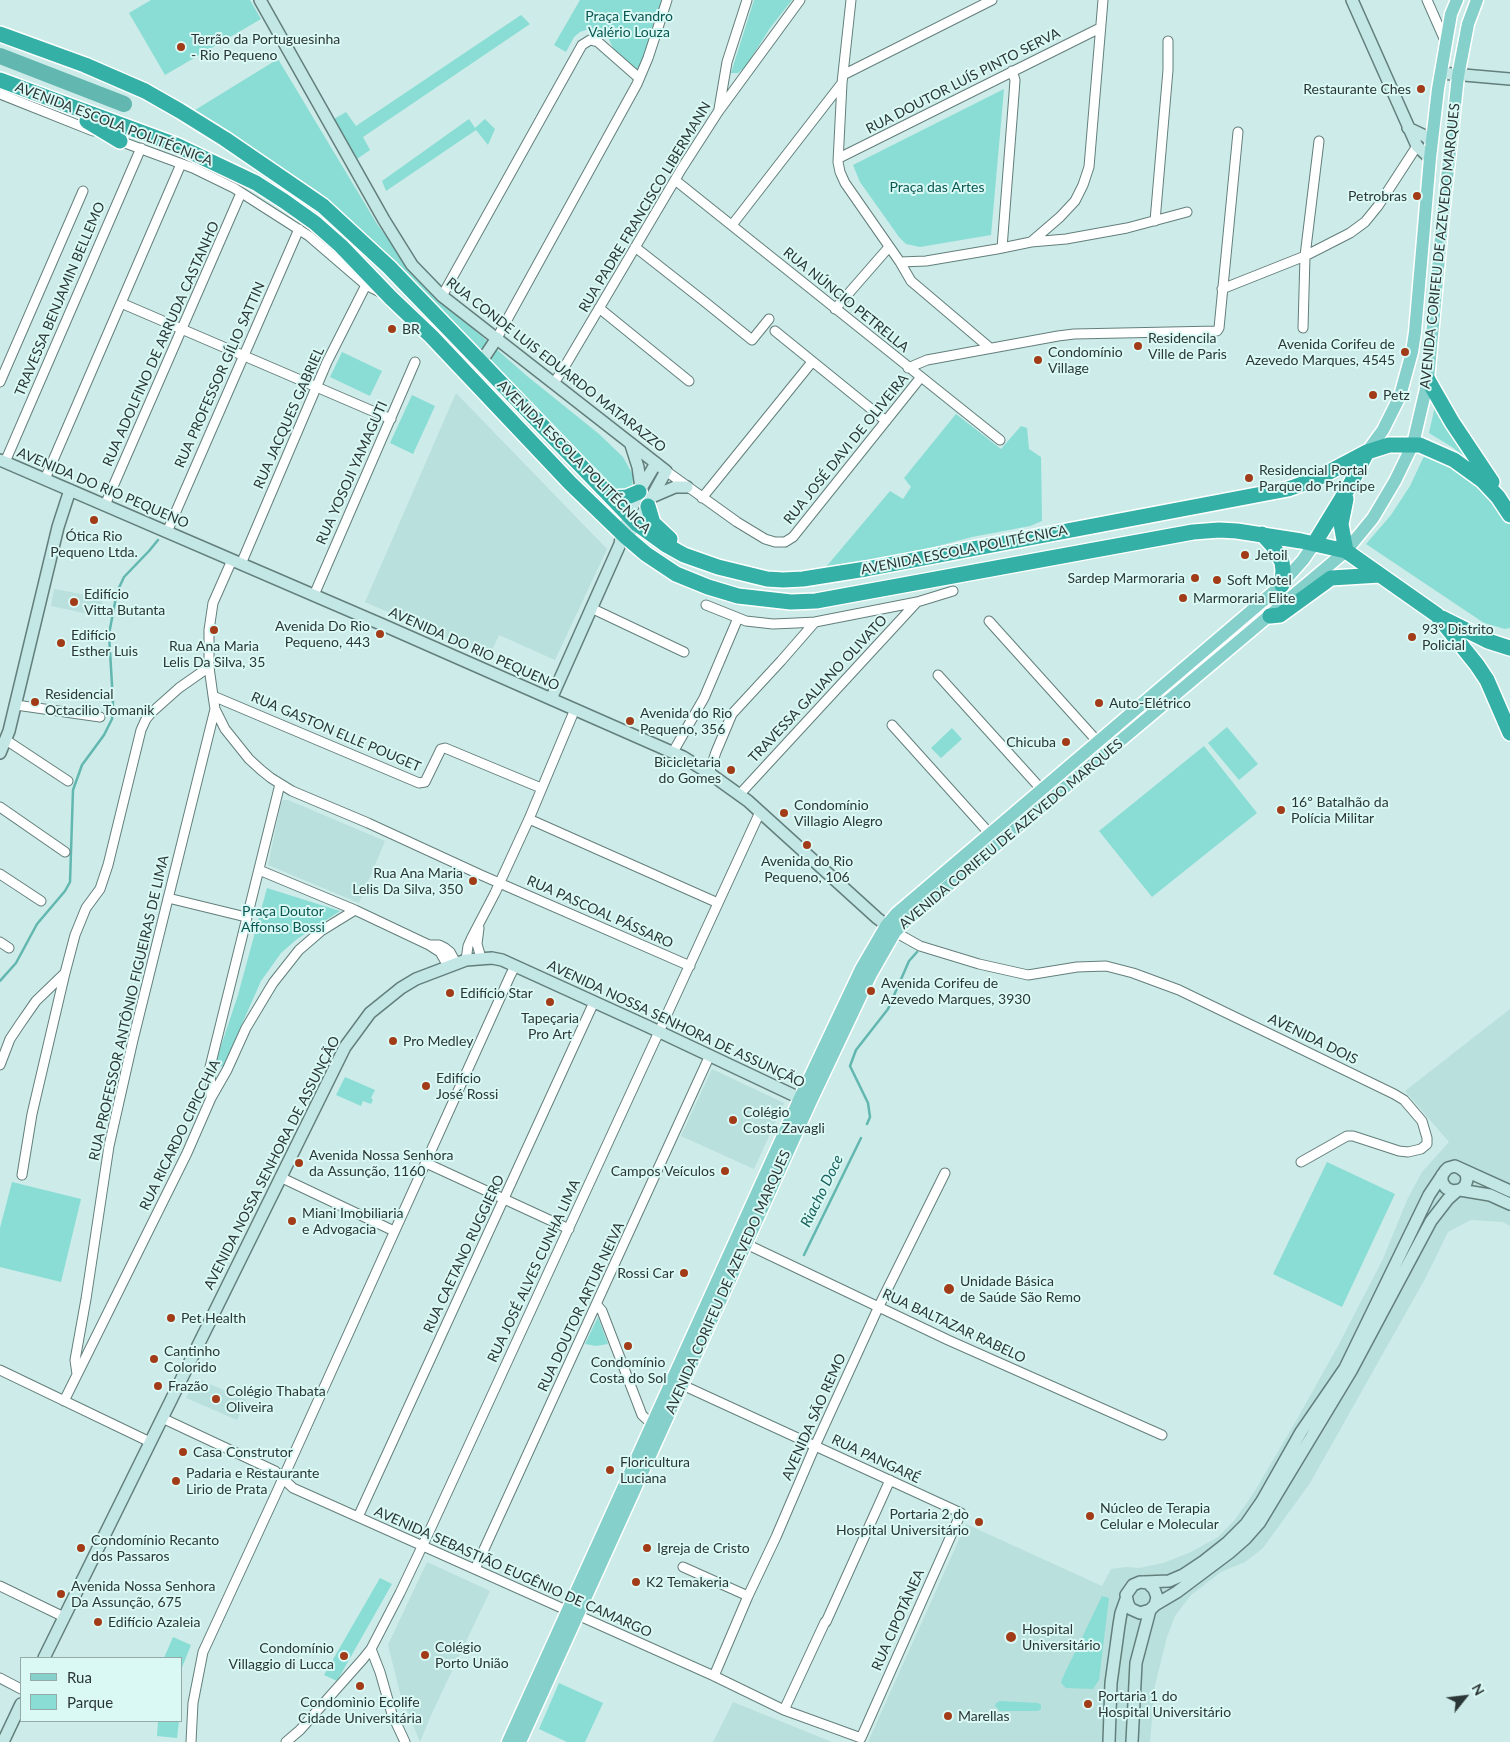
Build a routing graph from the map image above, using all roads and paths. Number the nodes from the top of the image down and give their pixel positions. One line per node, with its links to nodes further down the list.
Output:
1 (260, 0): 52 (street, RUA CONDE LUIS EDUARDO MATARAZZO)
2 (667, 0): 19 (street)
3 (747, 0): 25 (street)
4 (800, 0): 25 (street, RUA PADRE FRANCISCO LIBERMANN)
5 (851, 0): 20 (street)
6 (992, 0): 20 (street)
7 (1103, 0): 12 (street)
8 (1352, 0): 26 (street)
9 (1427, 0): 15 (street)
10 (1457, 0): 15 (main road, AVENIDA CORIFEU DE AZEVEDO MARQUES)
11 (1477, 0): 18 (main road, AVENIDA CORIFEU DE AZEVEDO MARQUES)
12 (1100, 28): 16 (street, RUA DOUTOR LUÍS PINTO SERVA); 44 (street)
13 (0, 34): 66 (highway, AVENIDA ESCOLA POLITÉCNICA)
14 (1168, 42): 41 (street)
15 (1446, 44): 17 (main road, AVENIDA CORIFEU DE AZEVEDO MARQUES)
16 (1012, 71): 33 (street, RUA DOUTOR LUÍS PINTO SERVA); 47 (street)
17 (1441, 73): 18 (street); 30 (main road, AVENIDA CORIFEU DE AZEVEDO MARQUES)
18 (1458, 76): 21 (street); 35 (main road, AVENIDA CORIFEU DE AZEVEDO MARQUES)
19 (640, 78): 52 (street); 61 (street)
20 (843, 79): 33 (street); 42 (street)
21 (1510, 79)
22 (0, 80): 24 (highway, AVENIDA ESCOLA POLITÉCNICA)
23 (0, 94): 28 (street, AVENIDA ESCOLA POLITÉCNICA)
24 (58, 103): 28 (highway); 53 (highway, AVENIDA ESCOLA POLITÉCNICA)
25 (718, 112): 37 (street, RUA PADRE FRANCISCO LIBERMANN)
26 (1408, 128): 30 (street); 31 (street)
27 (1238, 132): 51 (street)
28 (120, 141): 32 (street, AVENIDA ESCOLA POLITÉCNICA)
29 (1318, 141): 48 (street)
30 (1432, 142): 34 (main road, AVENIDA CORIFEU DE AZEVEDO MARQUES); 35 (main road)
31 (1417, 146): 34 (street); 48 (street)
32 (141, 148): 36 (street, AVENIDA ESCOLA POLITÉCNICA); 81 (street, TRAVESSA BENJAMIN BELLEMO)
33 (839, 158): 46 (street)
34 (1430, 158): 80 (main road, AVENIDA CORIFEU DE AZEVEDO MARQUES)
35 (1449, 158): 70 (main road, AVENIDA CORIFEU DE AZEVEDO MARQUES)
36 (182, 164): 39 (street, AVENIDA ESCOLA POLITÉCNICA); 54 (street)
37 (675, 180): 42 (street, RUA NÚNCIO PETRELLA); 45 (street, RUA PADRE FRANCISCO LIBERMANN)
38 (83, 191): 72 (street)
39 (241, 193): 43 (street, AVENIDA ESCOLA POLITÉCNICA); 58 (street, RUA ADOLFINO DE ARRUDA CASTANHO)
40 (1187, 212): 41 (street)
41 (1154, 221): 44 (street)
42 (732, 225): 56 (street, RUA NÚNCIO PETRELLA)
43 (299, 229): 50 (street, AVENIDA ESCOLA POLITÉCNICA); 63 (street, RUA PROFESSOR GÍLIO SATTIN)
44 (1031, 242): 47 (street)
45 (635, 247): 55 (street, RUA PADRE FRANCISCO LIBERMANN); 57 (street)
46 (889, 247): 49 (street); 56 (street)
47 (1002, 248): 49 (street)
48 (1305, 256): 51 (street); 59 (street)
49 (900, 262): 62 (street)
50 (366, 285): 53 (street, AVENIDA ESCOLA POLITÉCNICA); 74 (street, RUA JACQUES GABRIEL)
51 (1222, 289): 62 (street)
52 (442, 296): 61 (street, RUA CONDE LUIS EDUARDO MATARAZZO)
53 (391, 298): 64 (highway, AVENIDA ESCOLA POLITÉCNICA)
54 (121, 303): 58 (street); 84 (street)
55 (599, 308): 71 (street); 73 (street, RUA PADRE FRANCISCO LIBERMANN)
56 (835, 309): 68 (street, RUA NÚNCIO PETRELLA)
57 (769, 319)
58 (182, 328): 63 (street); 92 (street, RUA ADOLFINO DE ARRUDA CASTANHO)
59 (1303, 328)
60 (775, 332): 67 (street)
61 (497, 338): 66 (street); 73 (street, RUA CONDE LUIS EDUARDO MATARAZZO)
62 (990, 348): 68 (street)
63 (244, 355): 74 (street); 96 (street, RUA PROFESSOR GÍLIO SATTIN)
64 (452, 357): 66 (highway); 98 (highway, AVENIDA ESCOLA POLITÉCNICA)
65 (415, 362): 75 (street, RUA YOSOJI YAMAGUTI)
66 (481, 362): 89 (highway, AVENIDA ESCOLA POLITÉCNICA)
67 (812, 362): 76 (street); 90 (street)
68 (908, 368): 69 (street, RUA NÚNCIO PETRELLA)
69 (921, 377): 76 (street, RUA JOSÉ DAVI DE OLIVEIRA); 77 (street, RUA NÚNCIO PETRELLA)
70 (1428, 380): 78 (main road, AVENIDA CORIFEU DE AZEVEDO MARQUES); 93 (highway)
71 (689, 381)
72 (0, 382)
73 (554, 383): 79 (street, RUA CONDE LUIS EDUARDO MATARAZZO)
74 (317, 387): 75 (street); 103 (street, RUA JACQUES GABRIEL)
75 (391, 419): 107 (street, RUA YOSOJI YAMAGUTI)
76 (886, 421): 99 (street, RUA JOSÉ DAVI DE OLIVEIRA)
77 (1000, 440)
78 (1413, 444): 80 (highway, AVENIDA ESCOLA POLITÉCNICA); 94 (highway, AVENIDA ESCOLA POLITÉCNICA); 101 (main road, AVENIDA CORIFEU DE AZEVEDO MARQUES)
79 (631, 445): 82 (street, RUA CONDE LUIS EDUARDO MATARAZZO); 88 (street)
80 (1367, 452): 85 (highway, AVENIDA CORIFEU DE AZEVEDO MARQUES); 102 (highway, AVENIDA ESCOLA POLITÉCNICA)
81 (3, 461): 84 (street, AVENIDA DO RIO PEQUENO)
82 (656, 463): 83 (street, RUA CONDE LUIS EDUARDO MATARAZZO); 88 (street)
83 (666, 471): 86 (street, RUA CONDE LUIS EDUARDO MATARAZZO); 91 (street)
84 (45, 479): 87 (street, AVENIDA DO RIO PEQUENO)
85 (1350, 485): 100 (highway, AVENIDA CORIFEU DE AZEVEDO MARQUES); 101 (highway)
86 (687, 487): 90 (street, RUA CONDE LUIS EDUARDO MATARAZZO); 91 (street)
87 (70, 490): 92 (street, AVENIDA DO RIO PEQUENO); 124 (street)
88 (640, 490): 89 (highway); 95 (street)
89 (613, 498): 95 (highway, AVENIDA ESCOLA POLITÉCNICA)
90 (702, 498): 99 (street, RUA CONDE LUIS EDUARDO MATARAZZO)
91 (651, 501): 95 (street); 102 (highway)
92 (105, 505): 96 (street, AVENIDA DO RIO PEQUENO)
93 (1510, 508)
94 (1510, 515)
95 (633, 520): 98 (street); 102 (highway, AVENIDA ESCOLA POLITÉCNICA)
96 (167, 532): 103 (street, AVENIDA DO RIO PEQUENO)
97 (1262, 534): 98 (highway, AVENIDA ESCOLA POLITÉCNICA); 100 (highway, AVENIDA ESCOLA POLITÉCNICA); 105 (highway)
98 (624, 535): 110 (street)
99 (793, 537)
100 (1314, 544): 101 (highway, AVENIDA ESCOLA POLITÉCNICA); 105 (main road, AVENIDA CORIFEU DE AZEVEDO MARQUES)
101 (1346, 551): 104 (highway, AVENIDA ESCOLA POLITÉCNICA); 112 (main road, AVENIDA CORIFEU DE AZEVEDO MARQUES)
102 (692, 558)
103 (237, 562): 107 (street, AVENIDA DO RIO PEQUENO); 120 (street, RUA JACQUES GABRIEL)
104 (1380, 575): 111 (highway, AVENIDA ESCOLA POLITÉCNICA); 112 (highway)
105 (1282, 585): 131 (main road, AVENIDA CORIFEU DE AZEVEDO MARQUES)
106 (954, 591): 108 (street)
107 (314, 596): 123 (street, AVENIDA DO RIO PEQUENO)
108 (917, 602): 115 (street); 139 (street, TRAVESSA GALIANO OLIVATO)
109 (706, 605): 113 (street)
110 (591, 608): 119 (street); 123 (street)
111 (1437, 615): 117 (highway); 129 (highway, AVENIDA ESCOLA POLITÉCNICA)
112 (1270, 616): 154 (main road, AVENIDA CORIFEU DE AZEVEDO MARQUES)
113 (738, 618): 115 (street); 133 (street)
114 (989, 621): 131 (street)
115 (814, 622): 134 (street)
116 (1510, 637): 117 (highway)
117 (1488, 642): 118 (highway)
118 (1510, 648)
119 (684, 652)
120 (209, 667): 122 (street, RUA JACQUES GABRIEL); 164 (street)
121 (938, 675): 138 (street)
122 (213, 696): 125 (street, RUA JACQUES GABRIEL); 137 (street, RUA GASTON ELLE POUGET)
123 (551, 699): 126 (street, AVENIDA DO RIO PEQUENO)
124 (16, 705): 127 (street); 130 (street)
125 (215, 709): 136 (street, RUA PASCOAL PÁSSARO); 148 (street, RUA PROFESSOR ANTÔNIO FIGUEIRAS DE LIMA)
126 (575, 709): 133 (street, AVENIDA DO RIO PEQUENO); 137 (street)
127 (100, 717)
128 (892, 725): 143 (street)
129 (1510, 733)
130 (6, 740): 132 (street); 135 (street)
131 (1098, 742): 138 (main road, AVENIDA CORIFEU DE AZEVEDO MARQUES)
132 (0, 752)
133 (673, 752): 134 (street, AVENIDA DO RIO PEQUENO)
134 (710, 773): 139 (street, AVENIDA DO RIO PEQUENO)
135 (68, 781)
136 (280, 784): 145 (street); 147 (street, RUA PASCOAL PÁSSARO)
137 (541, 788): 142 (street)
138 (1042, 790): 143 (main road, AVENIDA CORIFEU DE AZEVEDO MARQUES)
139 (739, 795): 141 (street, AVENIDA DO RIO PEQUENO)
140 (0, 807): 144 (street)
141 (760, 812): 150 (street, RUA JOSÉ ALVES CUNHA LIMA); 154 (street, AVENIDA DO RIO PEQUENO)
142 (529, 819): 147 (street); 150 (street)
143 (990, 834): 154 (main road, AVENIDA CORIFEU DE AZEVEDO MARQUES)
144 (65, 852)
145 (259, 870): 151 (street); 152 (street)
146 (0, 874): 149 (street)
147 (499, 883): 153 (street); 163 (street, RUA PASCOAL PÁSSARO)
148 (168, 898): 152 (street); 188 (street, RUA PROFESSOR ANTÔNIO FIGUEIRAS DE LIMA)
149 (41, 901)
150 (718, 903): 163 (street, RUA JOSÉ ALVES CUNHA LIMA)
151 (355, 910): 156 (street); 169 (street, RUA RICARDO CIPICCHIA)
152 (246, 917): 169 (street)
153 (480, 923): 157 (street); 160 (street)
154 (891, 929): 170 (main road, AVENIDA CORIFEU DE AZEVEDO MARQUES); 171 (street, AVENIDA DOIS)
155 (0, 942): 158 (street)
156 (429, 945): 159 (street); 161 (street)
157 (468, 946): 159 (street); 161 (street)
158 (9, 948)
159 (450, 952): 161 (street)
160 (480, 958): 161 (street, AVENIDA NOSSA SENHORA DE ASSUNÇÃO); 162 (street, AVENIDA NOSSA SENHORA DE ASSUNÇÃO)
161 (457, 963): 177 (street, AVENIDA NOSSA SENHORA DE ASSUNÇÃO)
162 (516, 966): 165 (street, AVENIDA NOSSA SENHORA DE ASSUNÇÃO); 172 (street)
163 (690, 966): 166 (street, RUA JOSÉ ALVES CUNHA LIMA)
164 (65, 973): 168 (street); 175 (street)
165 (594, 1002): 166 (street, AVENIDA NOSSA SENHORA DE ASSUNÇÃO); 180 (street, RUA CAETANO RUGGIERO)
166 (659, 1032): 167 (street, AVENIDA NOSSA SENHORA DE ASSUNÇÃO); 182 (street, RUA JOSÉ ALVES CUNHA LIMA)
167 (710, 1055): 170 (street, AVENIDA NOSSA SENHORA DE ASSUNÇÃO); 185 (street, RUA DOUTOR ARTUR NEIVA)
168 (0, 1065)
169 (211, 1098): 188 (street, RUA RICARDO CIPICCHIA)
170 (805, 1100): 184 (main road, AVENIDA CORIFEU DE AZEVEDO MARQUES)
171 (1301, 1162)
172 (426, 1163): 180 (street); 183 (street)
173 (1461, 1168): 176 (street); 178 (street); 179 (street)
174 (945, 1173): 186 (street, AVENIDA SÃO REMO)
175 (22, 1174)
176 (1442, 1175): 178 (street); 203 (street)
177 (280, 1178): 183 (street); 191 (street, AVENIDA NOSSA SENHORA DE ASSUNÇÃO)
178 (1458, 1191): 181 (street); 207 (street)
179 (1510, 1191)
180 (504, 1199): 182 (street); 199 (street, RUA CAETANO RUGGIERO)
181 (1510, 1204)
182 (569, 1229): 200 (street, RUA JOSÉ ALVES CUNHA LIMA)
183 (394, 1231): 196 (street)
184 (740, 1241): 186 (street, RUA BALTAZAR RABELO); 189 (main road, AVENIDA CORIFEU DE AZEVEDO MARQUES)
185 (597, 1305): 192 (street); 202 (street, RUA DOUTOR ARTUR NEIVA)
186 (880, 1306): 193 (street, RUA BALTAZAR RABELO); 195 (street, AVENIDA SÃO REMO)
187 (0, 1370): 190 (street)
188 (77, 1374): 190 (street, RUA RICARDO CIPICCHIA)
189 (677, 1382): 192 (main road, AVENIDA CORIFEU DE AZEVEDO MARQUES); 195 (street, RUA PANGARÉ)
190 (64, 1401): 194 (street)
191 (162, 1418): 194 (street, AVENIDA NOSSA SENHORA DE ASSUNÇÃO); 196 (street, AVENIDA SEBASTIÃO EUGÊNIO DE CAMARGO)
192 (656, 1427): 208 (main road, AVENIDA CORIFEU DE AZEVEDO MARQUES)
193 (1162, 1435)
194 (150, 1442): 209 (street, AVENIDA NOSSA SENHORA DE ASSUNÇÃO)
195 (815, 1446): 197 (street, RUA PANGARÉ); 205 (street, AVENIDA SÃO REMO)
196 (283, 1478): 199 (street, AVENIDA SEBASTIÃO EUGÊNIO DE CAMARGO); 217 (street)
197 (890, 1480): 198 (street, RUA PANGARÉ); 216 (street)
198 (961, 1513): 218 (street, RUA CIPOTÂNEA)
199 (358, 1517): 200 (street, AVENIDA SEBASTIÃO EUGÊNIO DE CAMARGO)
200 (423, 1545): 202 (street, AVENIDA SEBASTIÃO EUGÊNIO DE CAMARGO); 210 (street, RUA JOSÉ ALVES CUNHA LIMA)
201 (683, 1567): 205 (street)
202 (475, 1569): 208 (street, AVENIDA SEBASTIÃO EUGÊNIO DE CAMARGO)
203 (1144, 1582): 206 (street); 207 (street)
204 (0, 1586): 209 (street)
205 (748, 1596): 212 (street, AVENIDA SÃO REMO)
206 (1126, 1599): 207 (street); 226 (street)
207 (1153, 1608): 227 (street)
208 (572, 1613): 212 (street, AVENIDA SEBASTIÃO EUGÊNIO DE CAMARGO); 224 (main road, AVENIDA CORIFEU DE AZEVEDO MARQUES); 225 (main road, AVENIDA CORIFEU DE AZEVEDO MARQUES)
209 (64, 1617): 211 (street, AVENIDA NOSSA SENHORA DE ASSUNÇÃO)
210 (371, 1649): 222 (street, RUA JOSÉ ALVES CUNHA LIMA); 223 (street)
211 (44, 1657)
212 (714, 1676): 216 (street, AVENIDA SEBASTIÃO EUGÊNIO DE CAMARGO)
213 (0, 1678): 214 (street)
214 (20, 1689)
215 (20, 1706): 219 (street)
216 (784, 1710): 218 (street, AVENIDA SEBASTIÃO EUGÊNIO DE CAMARGO)
217 (192, 1725): 220 (street); 221 (street)
218 (861, 1738)
219 (2, 1742)
220 (191, 1742)
221 (198, 1742)
222 (286, 1742)
223 (405, 1742)
224 (508, 1742)
225 (520, 1742)
226 (1109, 1742)
227 (1132, 1742)

